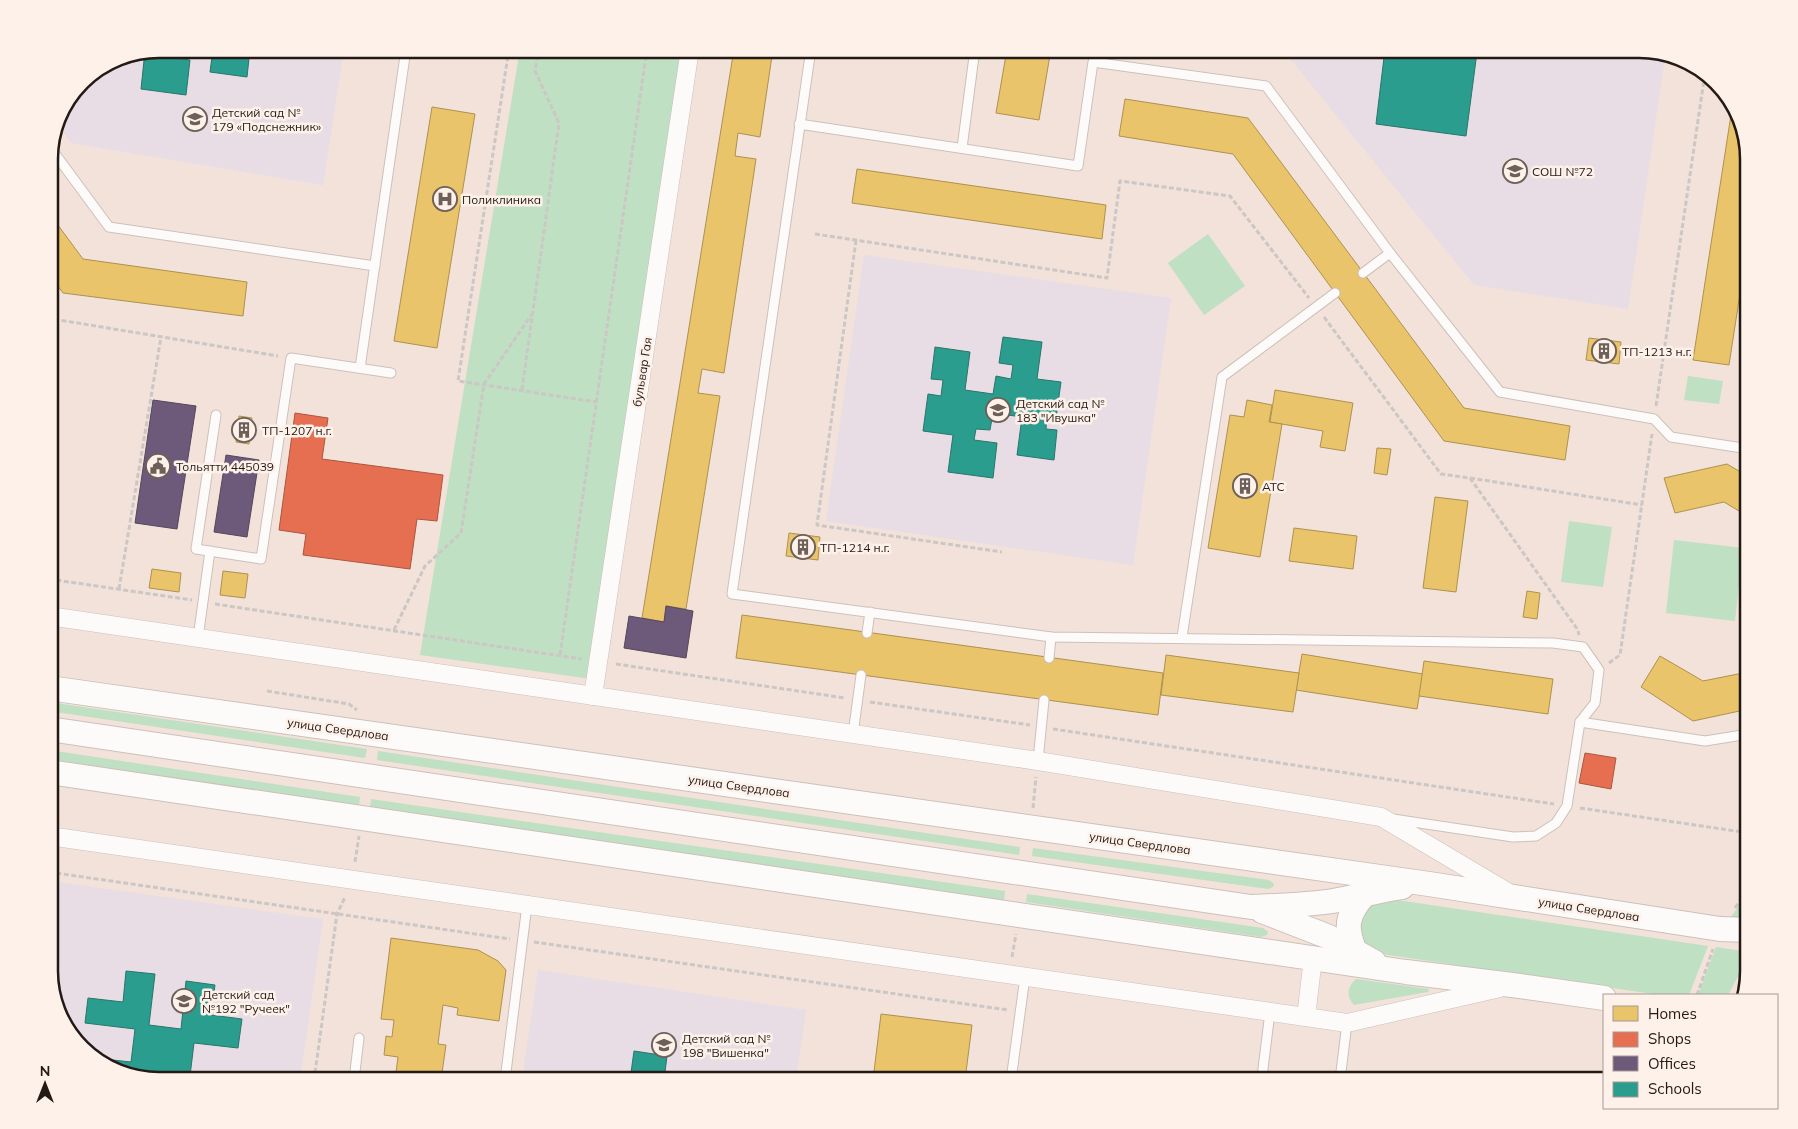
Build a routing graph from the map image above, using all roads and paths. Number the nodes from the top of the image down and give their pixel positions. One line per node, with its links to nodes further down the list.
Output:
1 (405, 58): 15 (lane)
2 (508, 58): 25 (path)
3 (537, 58): 19 (path)
4 (646, 58): 27 (path)
5 (689, 58): 48 (street, бульвар Гая)
6 (809, 58): 9 (lane)
7 (975, 58): 10 (lane)
8 (1704, 81): 29 (path)
9 (799, 124): 10 (lane); 38 (lane)
10 (962, 148): 14 (lane)
11 (58, 157): 15 (lane)
12 (815, 234): 13 (path)
13 (856, 240): 18 (path); 34 (path)
14 (1390, 253): 16 (lane); 29 (lane)
15 (374, 266): 23 (lane)
16 (1363, 272)
17 (1335, 293): 18 (lane)
18 (1316, 307): 31 (path); 43 (lane)
19 (532, 314): 25 (path); 26 (path)
20 (58, 321): 21 (path)
21 (160, 337): 22 (path); 36 (path)
22 (291, 358): 23 (lane); 33 (lane)
23 (360, 368): 24 (lane)
24 (390, 372)
25 (484, 384): 26 (path); 40 (path)
26 (522, 390): 27 (path)
27 (597, 402): 46 (path)
28 (216, 415): 33 (lane)
29 (1654, 419): 30 (lane); 32 (path)
30 (1740, 448)
31 (1470, 478): 32 (path); 45 (path)
32 (1642, 504): 49 (path)
33 (210, 551): 37 (lane)
34 (1002, 552)
35 (58, 580): 36 (path)
36 (120, 589): 37 (path)
37 (203, 602): 40 (path); 44 (lane)
38 (870, 612): 41 (lane); 42 (lane)
39 (58, 617): 44 (street)
40 (394, 630): 46 (path)
41 (867, 633)
42 (1051, 636): 43 (lane); 47 (lane)
43 (1182, 637): 45 (lane)
44 (198, 638): 53 (street)
45 (1583, 647): 49 (lane)
46 (560, 655): 48 (path)
47 (1049, 658)
48 (598, 661): 53 (street, бульвар Гая); 54 (path)
49 (1598, 670): 57 (lane)
50 (861, 675): 54 (lane)
51 (58, 689): 69 (main road, улица Свердлова)
52 (267, 691): 56 (path)
53 (593, 696): 60 (street)
54 (858, 700): 58 (path); 60 (lane)
55 (1044, 700): 58 (lane)
56 (363, 714)
57 (1580, 722): 61 (lane); 64 (lane)
58 (1042, 727): 62 (lane); 64 (path)
59 (58, 730): 73 (main road, улица Свердлова)
60 (853, 734): 62 (street)
61 (1740, 735)
62 (1038, 761): 65 (path); 66 (street)
63 (58, 773): 79 (main road, улица Свердлова)
64 (1567, 806): 66 (lane); 67 (path)
65 (1032, 816)
66 (1381, 817): 71 (street)
67 (1740, 832)
68 (58, 837): 72 (street)
69 (1429, 884): 70 (main road, улица Свердлова); 71 (main road, улица Свердлова)
70 (1364, 895): 73 (main road, улица Свердлова); 78 (main road)
71 (1518, 898): 76 (main road, улица Свердлова)
72 (527, 905): 81 (street); 91 (lane)
73 (1251, 907): 78 (main road, улица Свердлова)
74 (337, 914): 89 (path)
75 (1017, 926): 81 (path)
76 (1720, 930): 77 (main road, улица Свердлова); 83 (path)
77 (1740, 930)
78 (1355, 952): 80 (main road, улица Свердлова)
79 (1313, 958): 80 (main road, улица Свердлова); 86 (street)
80 (1406, 972): 82 (main road, улица Свердлова)
81 (1017, 976): 85 (street); 92 (lane)
82 (1512, 985): 84 (main road, улица Свердлова); 87 (street)
83 (1697, 994)
84 (1603, 998)
85 (1270, 1012): 86 (street); 93 (lane)
86 (1306, 1017): 87 (street)
87 (1347, 1023): 94 (lane)
88 (359, 1038): 90 (lane)
89 (315, 1072)
90 (355, 1072)
91 (506, 1072)
92 (1011, 1072)
93 (1263, 1072)
94 (1341, 1072)

